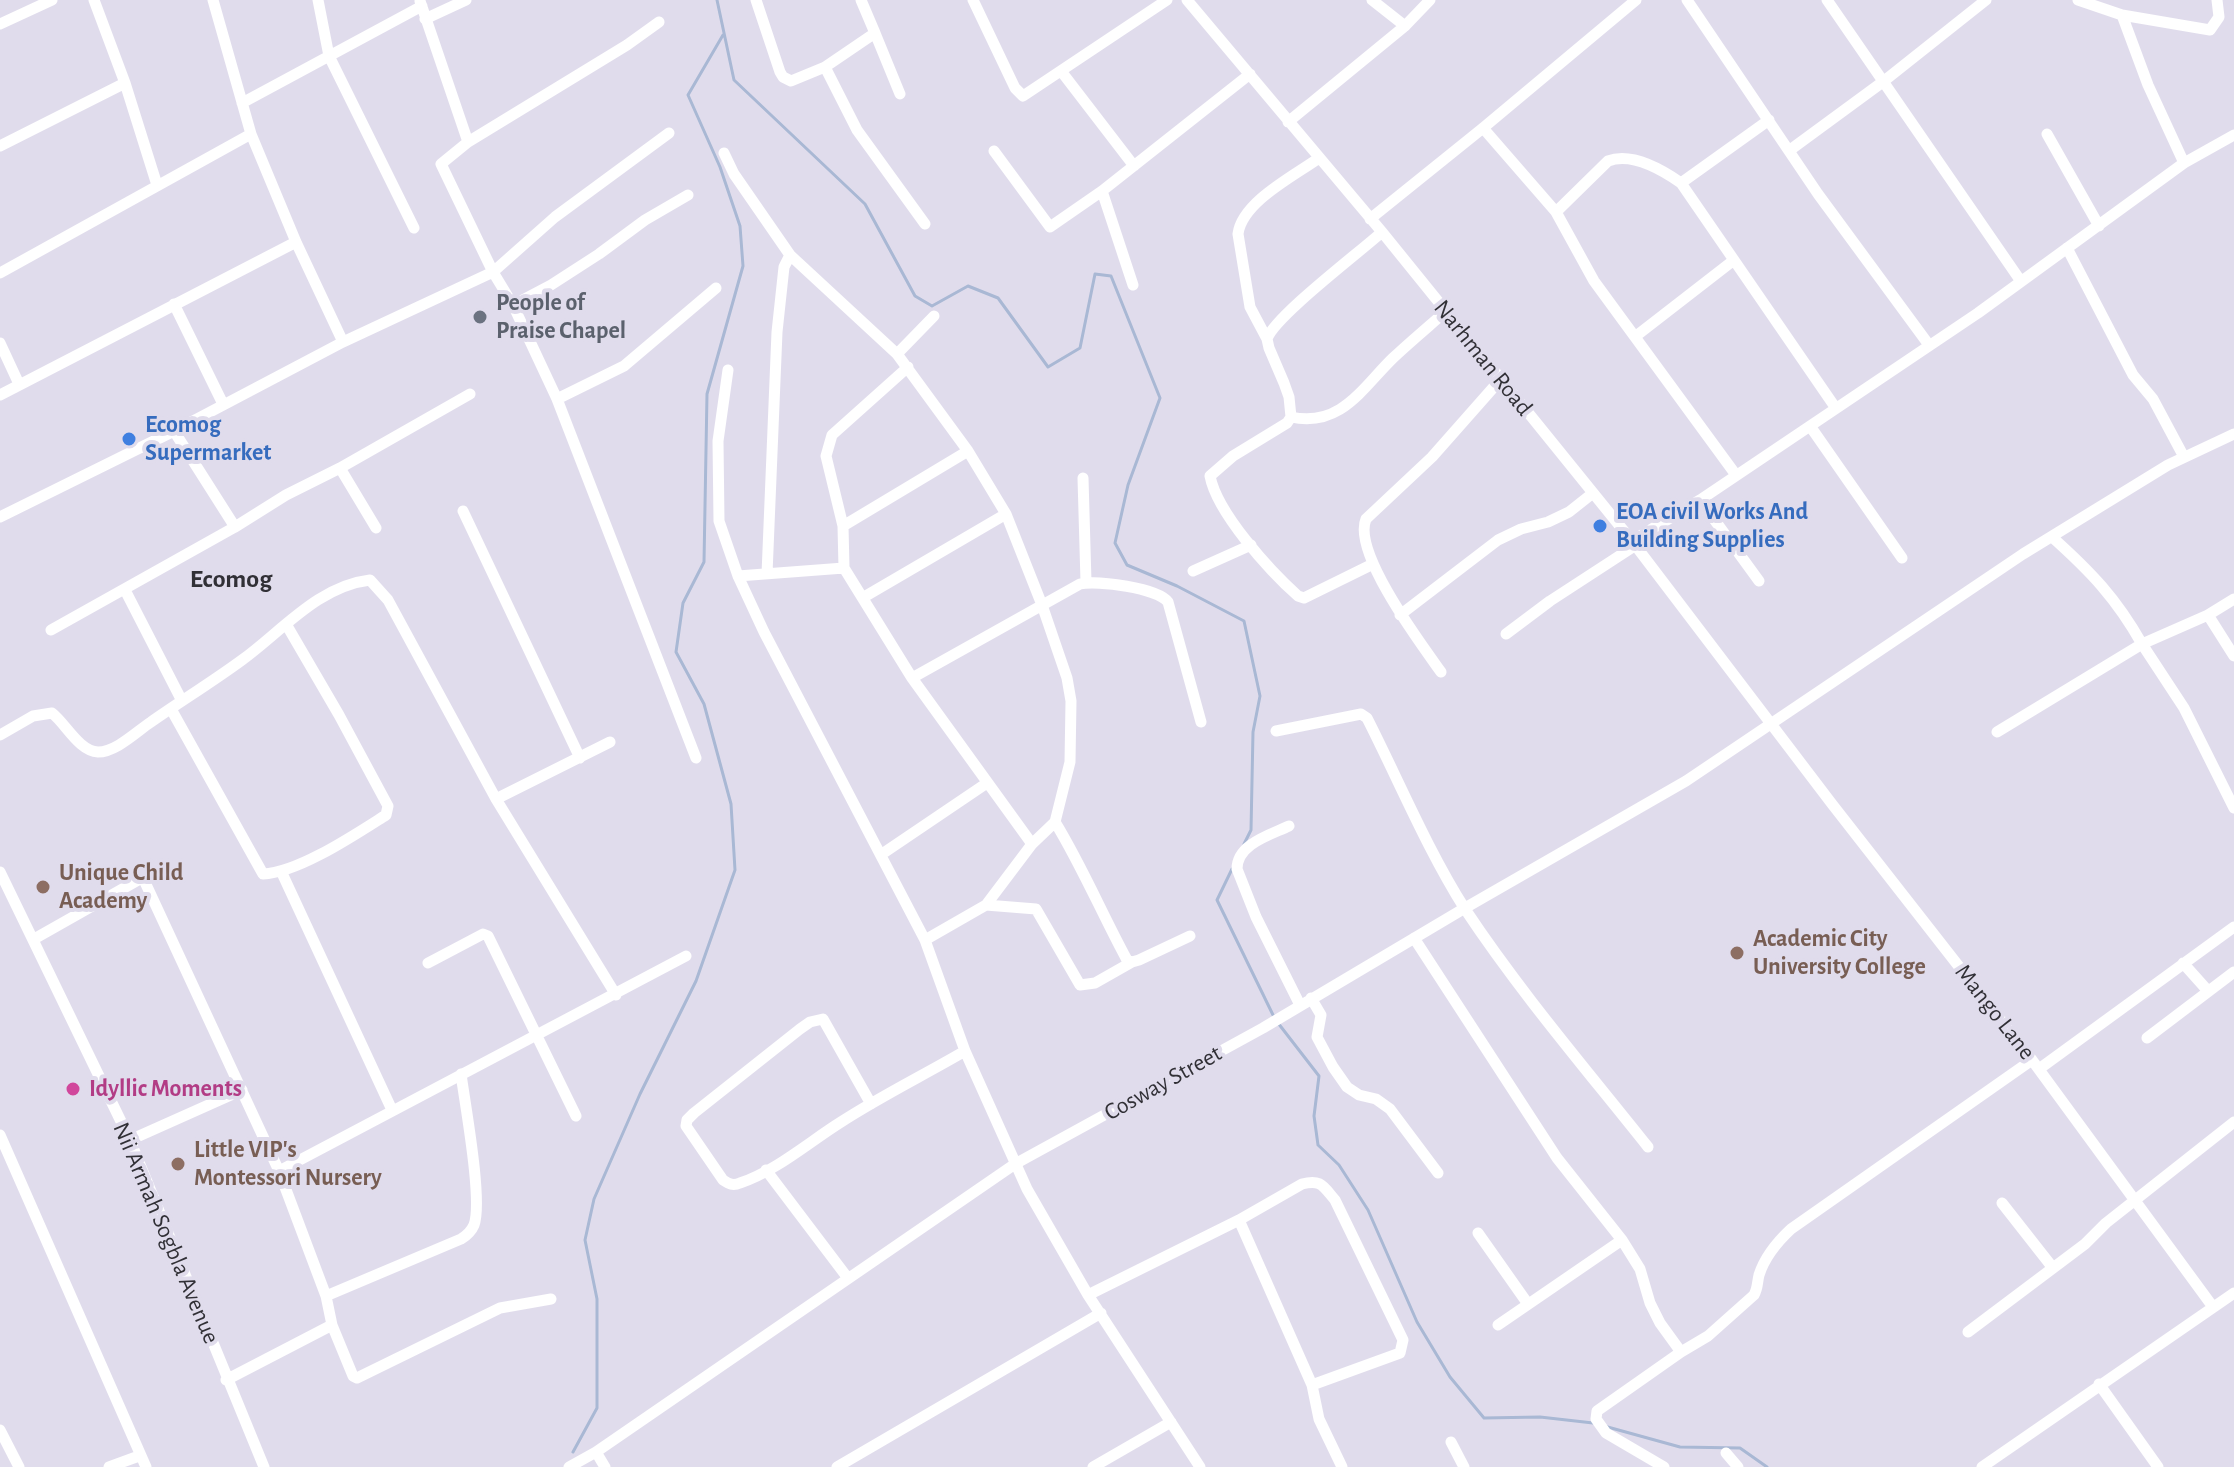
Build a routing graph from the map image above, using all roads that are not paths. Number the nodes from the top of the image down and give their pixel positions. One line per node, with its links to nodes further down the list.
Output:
1 (52, 0): 23 (street)
2 (94, 0): 31 (street)
3 (213, 0): 33 (street)
4 (318, 0): 26 (street)
5 (466, 0): 21 (street)
6 (756, 0): 27 (street)
7 (861, 0): 25 (street)
8 (973, 0): 28 (street)
9 (1167, 0): 28 (street)
10 (1187, 0): 29 (street, Narhman Road)
11 (1372, 0): 24 (street)
12 (1430, 0): 24 (street)
13 (1636, 0): 36 (street)
14 (1687, 0): 34 (street)
15 (1827, 0): 30 (street)
16 (1986, 0): 30 (street)
17 (2078, 0): 20 (street)
18 (2217, 0): 20 (street)
19 (421, 3): 21 (street); 26 (street)
20 (2122, 15): 47 (street)
21 (425, 19): 41 (street)
22 (659, 22): 41 (street)
23 (0, 24)
24 (1405, 26): 35 (street)
25 (875, 33): 27 (street); 32 (street)
26 (329, 56): 33 (street); 57 (street)
27 (825, 67): 55 (street)
28 (1061, 71): 48 (street)
29 (1250, 74): 35 (street, Narhman Road); 48 (street)
30 (1884, 81): 43 (street); 65 (street)
31 (125, 83): 42 (street); 50 (street)
32 (900, 94)
33 (242, 103): 38 (street)
34 (1769, 120): 43 (street); 49 (street)
35 (1288, 122): 46 (street, Narhman Road)
36 (1483, 128): 53 (street); 54 (street)
37 (669, 133): 63 (street)
38 (251, 134): 50 (street); 59 (street)
39 (2047, 134): 56 (street)
40 (2234, 135): 47 (street)
41 (468, 142): 63 (street)
42 (0, 146)
43 (1790, 150): 76 (street)
44 (994, 151): 51 (street)
45 (724, 153): 61 (street)
46 (1319, 158): 54 (street, Narhman Road); 73 (street)
47 (2184, 163): 56 (street)
48 (1134, 166): 51 (street)
49 (1681, 183): 53 (street); 62 (street)
50 (157, 185): 64 (street)
51 (1102, 191): 66 (street)
52 (688, 195): 69 (street)
53 (1556, 212): 72 (street)
54 (1370, 219): 58 (street, Narhman Road)
55 (925, 224)
56 (2099, 226): 60 (street)
57 (414, 228)
58 (1382, 232): 70 (street, Narhman Road); 73 (street)
59 (296, 242): 68 (street); 74 (street)
60 (2067, 248): 65 (street); 92 (street)
61 (790, 255): 77 (street); 111 (street)
62 (1734, 260): 72 (street); 86 (street)
63 (493, 272): 69 (street); 74 (street)
64 (0, 273)
65 (2020, 280): 76 (street)
66 (1133, 285)
67 (716, 288): 84 (street)
68 (174, 304): 81 (street); 85 (street)
69 (513, 305): 84 (street)
70 (1445, 312): 80 (street, Narhman Road); 87 (street)
71 (934, 316): 77 (street)
72 (1636, 336): 94 (street)
73 (1267, 339): 87 (street)
74 (343, 342): 85 (street)
75 (0, 343): 81 (street)
76 (1929, 345): 86 (street)
77 (897, 354): 78 (street)
78 (908, 367): 91 (street); 101 (street)
79 (728, 370): 112 (street)
80 (1500, 380): 96 (street, Narhman Road); 108 (street)
81 (19, 384): 83 (street)
82 (470, 394): 93 (street)
83 (0, 395)
84 (557, 399): 137 (street)
85 (223, 404): 89 (street)
86 (1835, 407): 88 (street)
87 (1291, 417): 106 (street)
88 (1810, 426): 94 (street); 107 (street)
89 (174, 431): 100 (street); 102 (street)
90 (2234, 434): 92 (street, Cosway Street)
91 (968, 451): 99 (street); 101 (street)
92 (2184, 457): 104 (street, Cosway Street)
93 (340, 468): 102 (street); 103 (street)
94 (1736, 475): 97 (street)
95 (1083, 478): 114 (street)
96 (1593, 493): 105 (street, Narhman Road); 119 (street)
97 (1700, 500): 105 (street); 113 (street)
98 (463, 511): 136 (street)
99 (1006, 514): 116 (street); 118 (street)
100 (0, 517)
101 (843, 526): 109 (street)
102 (235, 527): 115 (street)
103 (376, 528)
104 (2052, 537): 124 (street); 131 (street, Cosway Street)
105 (1634, 543): 123 (street); 131 (street, Narhman Road)
106 (1251, 545): 108 (street); 110 (street)
107 (1902, 558)
108 (1373, 564): 119 (street)
109 (844, 568): 111 (street); 116 (street)
110 (1193, 571)
111 (767, 574): 112 (street)
112 (738, 576): 144 (street)
113 (1759, 581)
114 (1086, 582): 118 (street); 130 (street)
115 (125, 590): 122 (street); 128 (street)
116 (864, 597): 127 (street)
117 (2234, 599): 120 (street)
118 (1042, 605): 127 (street); 141 (street)
119 (1400, 615): 126 (street)
120 (2208, 615): 124 (street); 125 (street)
121 (286, 624): 128 (street); 139 (street); 145 (street)
122 (51, 630)
123 (1506, 634)
124 (2142, 644): 133 (street); 140 (street)
125 (2234, 656)
126 (1441, 672)
127 (912, 678): 138 (street)
128 (182, 701): 129 (street)
129 (171, 709): 134 (street); 145 (street)
130 (1201, 722)
131 (1771, 722): 148 (street, Cosway Street); 166 (street, Mango Lane)
132 (1276, 731): 148 (street)
133 (1997, 732)
134 (0, 735)
135 (610, 742): 136 (street)
136 (580, 758): 139 (street)
137 (696, 758)
138 (987, 783): 143 (street); 144 (street)
139 (496, 799): 160 (street)
140 (2234, 808)
141 (1055, 822): 143 (street); 155 (street)
142 (1289, 826): 162 (street)
143 (1032, 844): 147 (street)
144 (882, 854): 153 (street)
145 (281, 871): 170 (street)
146 (0, 872): 152 (street, Nii Armah Sogbla Avenue)
147 (986, 905): 153 (street); 155 (street)
148 (1465, 908): 151 (street, Cosway Street); 175 (street)
149 (2234, 927): 157 (street)
150 (1190, 936): 155 (street)
151 (1414, 938): 161 (street, Cosway Street); 184 (street)
152 (34, 939): 168 (street); 174 (street, Nii Armah Sogbla Avenue)
153 (925, 940): 165 (street)
154 (686, 956): 160 (street)
155 (1132, 962)
156 (428, 963): 163 (street)
157 (2183, 963): 159 (street); 166 (street)
158 (2234, 972): 159 (street)
159 (2208, 991): 164 (street)
160 (616, 995): 163 (street)
161 (1311, 998): 162 (street, Cosway Street); 179 (street)
162 (1298, 1006): 176 (street, Cosway Street)
163 (538, 1034): 167 (street); 171 (street)
164 (2147, 1038)
165 (965, 1051): 169 (street); 176 (street)
166 (2036, 1064): 180 (street, Mango Lane); 197 (street)
167 (461, 1074): 170 (street); 189 (street)
168 (242, 1090): 174 (street); 178 (street)
169 (871, 1104): 177 (street); 177 (street)
170 (392, 1110): 178 (street)
171 (576, 1116)
172 (2234, 1122): 180 (street)
173 (0, 1135): 206 (street)
174 (130, 1140): 198 (street, Nii Armah Sogbla Avenue)
175 (1648, 1147)
176 (1015, 1164): 186 (street, Cosway Street); 188 (street)
177 (766, 1170): 186 (street)
178 (279, 1171): 189 (street)
179 (1438, 1173)
180 (2137, 1200): 185 (street); 192 (street, Mango Lane)
181 (2002, 1203): 185 (street)
182 (1239, 1220): 188 (street); 200 (street); 200 (street)
183 (1478, 1233): 191 (street)
184 (1622, 1240): 191 (street); 197 (street)
185 (2053, 1268): 196 (street)
186 (847, 1277): 204 (street, Cosway Street)
187 (2234, 1293): 192 (street)
188 (1088, 1295): 193 (street)
189 (326, 1296): 194 (street)
190 (551, 1299): 194 (street)
191 (1528, 1304): 195 (street)
192 (2213, 1307): 199 (street)
193 (1101, 1313): 201 (street); 213 (street)
194 (332, 1325): 198 (street)
195 (1498, 1325)
196 (1968, 1332)
197 (1681, 1352): 218 (street)
198 (226, 1380): 210 (street, Nii Armah Sogbla Avenue)
199 (2099, 1384): 220 (street); 221 (street)
200 (1312, 1385): 216 (street)
201 (1171, 1422): 214 (street); 215 (street)
202 (0, 1430): 207 (street)
203 (1451, 1442): 217 (street)
204 (596, 1452): 211 (street, Cosway Street); 212 (street)
205 (1726, 1453): 219 (street)
206 (139, 1456): 208 (street); 209 (street)
207 (19, 1467)
208 (109, 1467)
209 (146, 1467)
210 (264, 1467)
211 (569, 1467)
212 (605, 1467)
213 (837, 1467)
214 (1093, 1467)
215 (1200, 1467)
216 (1342, 1467)
217 (1464, 1467)
218 (1664, 1467)
219 (1738, 1467)
220 (1982, 1467)
221 (2158, 1467)

